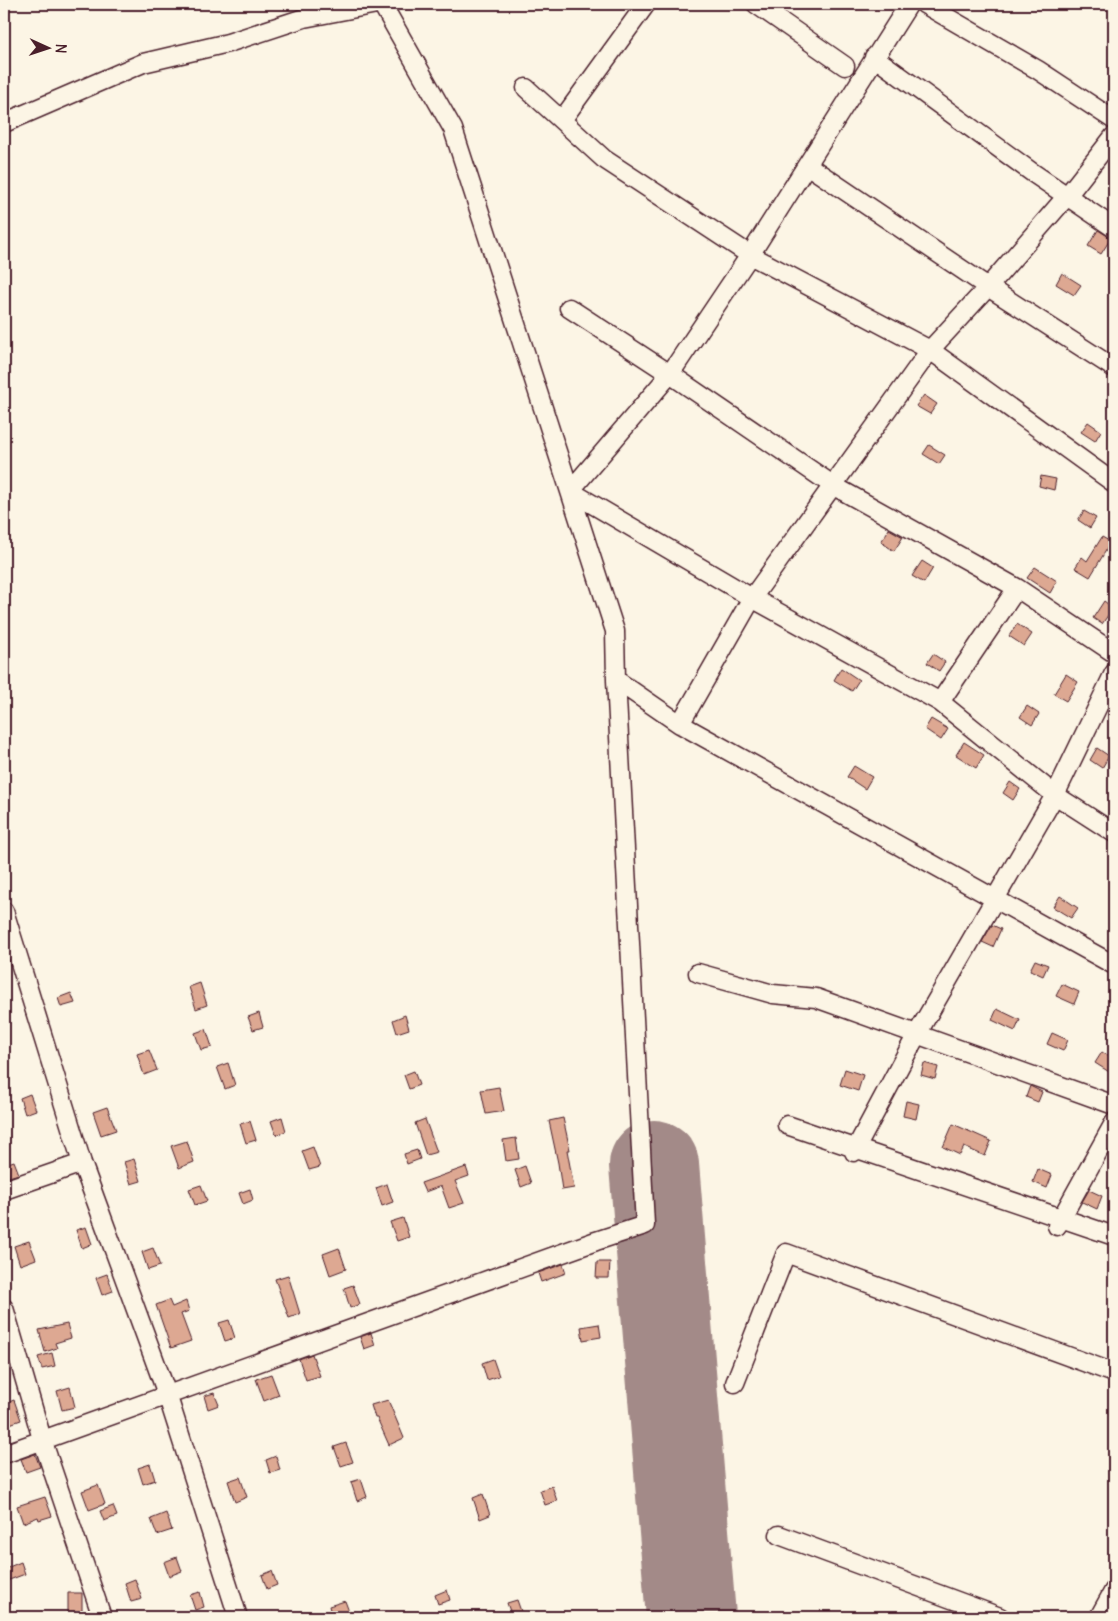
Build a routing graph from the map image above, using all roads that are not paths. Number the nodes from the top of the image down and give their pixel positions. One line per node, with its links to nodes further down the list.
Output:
1 (377, 4): 12 (street)
2 (382, 4): 25 (street)
3 (646, 4): 10 (street)
4 (756, 4): 8 (street)
5 (909, 4): 7 (street)
6 (924, 4): 11 (street)
7 (874, 57): 14 (street); 15 (street)
8 (845, 66)
9 (526, 88): 10 (street)
10 (562, 120): 17 (street)
11 (1114, 120)
12 (4, 123)
13 (1114, 136): 15 (street)
14 (807, 165): 17 (street); 18 (street)
15 (1067, 196): 16 (street); 18 (street)
16 (1114, 228)
17 (750, 255): 20 (street); 22 (street)
18 (988, 287): 20 (street); 21 (street)
19 (569, 308): 22 (street)
20 (930, 350): 23 (street); 24 (street)
21 (1114, 368)
22 (670, 374): 24 (street); 25 (street)
23 (1114, 483)
24 (834, 486): 26 (street); 27 (street)
25 (570, 491): 27 (street); 30 (street)
26 (1017, 588): 28 (street); 31 (street)
27 (752, 598): 31 (street); 32 (street)
28 (1114, 653)
29 (1114, 673): 33 (street)
30 (616, 680): 32 (street); 51 (street)
31 (940, 702): 33 (street)
32 (680, 724): 35 (street)
33 (1054, 795): 34 (street); 35 (street)
34 (1114, 832)
35 (996, 899): 37 (street); 39 (street)
36 (4, 911): 44 (street)
37 (1114, 965)
38 (698, 973): 39 (street)
39 (917, 1034): 40 (street); 43 (street)
40 (1114, 1105)
41 (1114, 1123): 46 (street)
42 (787, 1125): 43 (street)
43 (855, 1150): 46 (street)
44 (82, 1163): 45 (street); 51 (street)
45 (4, 1190)
46 (1059, 1222): 47 (street)
47 (1114, 1236)
48 (4, 1308): 52 (street)
49 (1114, 1373): 50 (street)
50 (735, 1383)
51 (167, 1394): 52 (street); 57 (street)
52 (42, 1439): 53 (street); 56 (street)
53 (4, 1454)
54 (779, 1535): 58 (street)
55 (1114, 1590): 59 (street)
56 (102, 1617)
57 (238, 1617)
58 (1000, 1617)
59 (1099, 1617)

